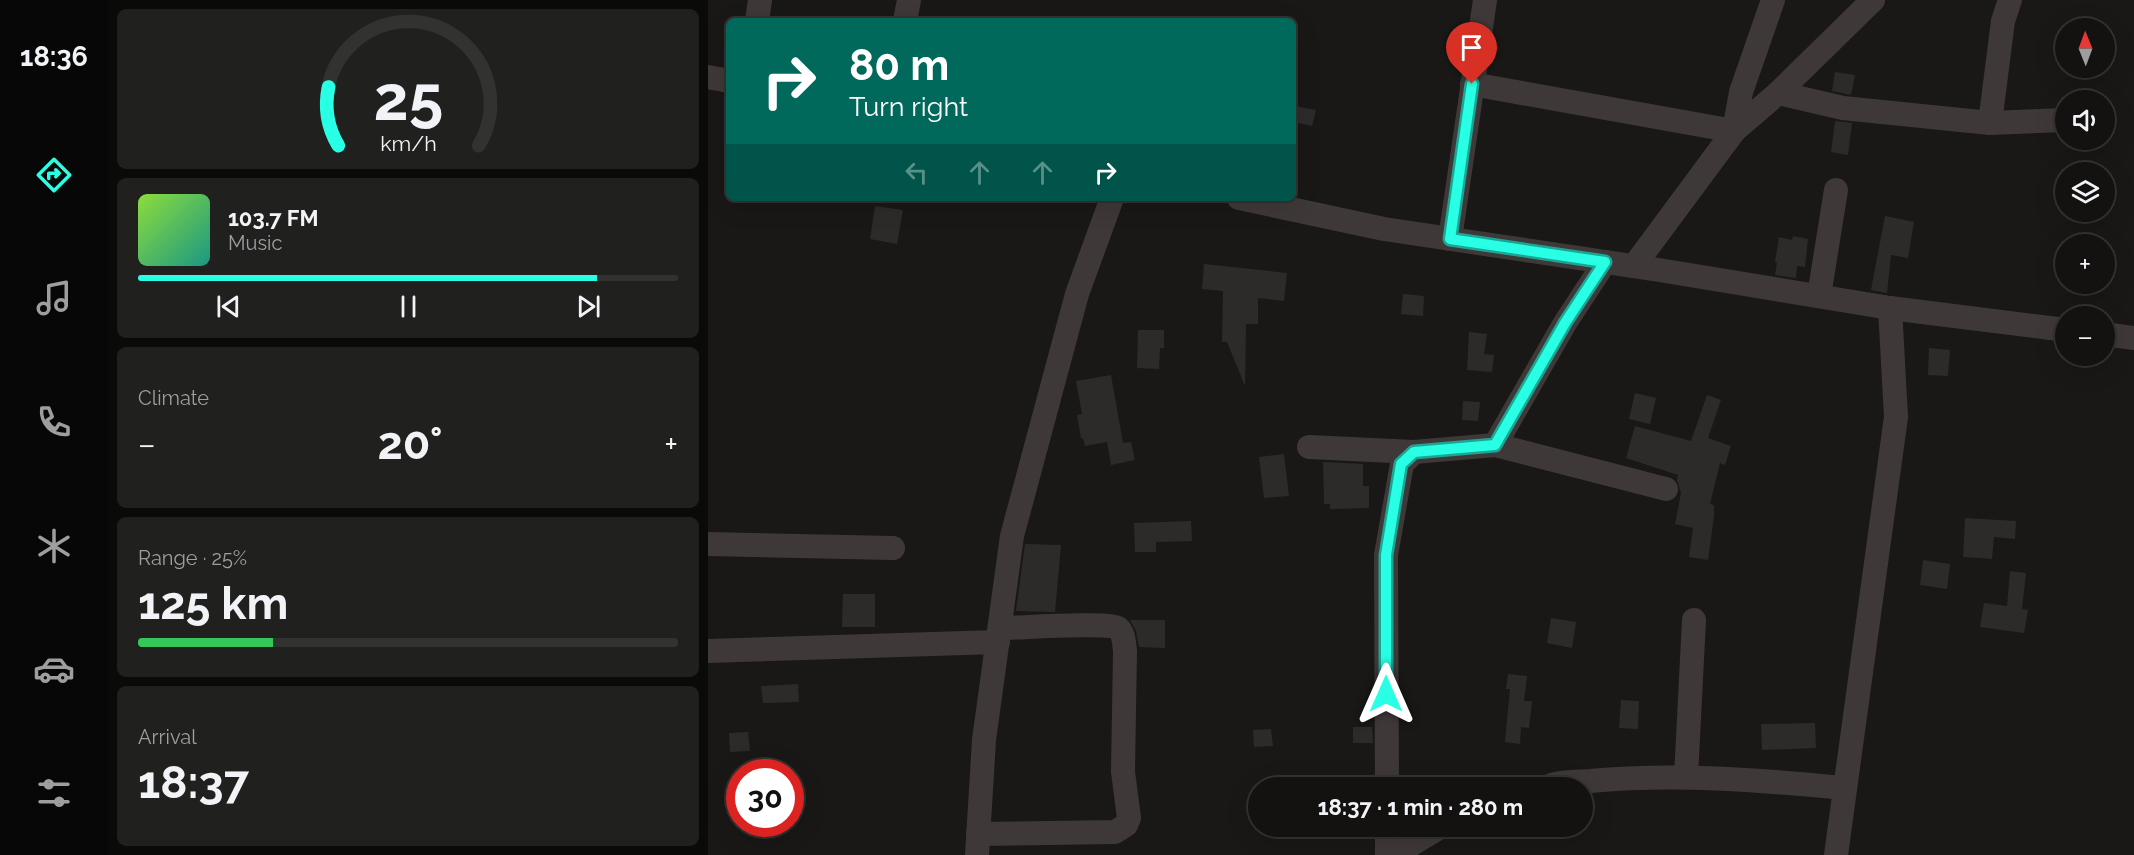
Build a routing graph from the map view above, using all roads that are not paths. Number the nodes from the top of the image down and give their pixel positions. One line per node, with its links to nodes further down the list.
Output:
1 (760, 0): 7 (street)
2 (909, 0): 8 (street)
3 (1485, 0): 11 (street)
4 (1773, 0): 15 (street)
5 (1873, 0): 12 (street)
6 (2010, 0): 14 (street)
7 (757, 18)
8 (906, 18)
9 (708, 77): 10 (street)
10 (726, 80)
11 (1472, 84): 15 (street); 19 (street)
12 (1778, 93): 14 (street); 15 (street)
13 (2055, 120): 14 (street)
14 (1990, 123)
15 (1734, 131): 21 (street)
16 (1836, 190): 22 (street)
17 (1111, 201): 34 (street)
18 (1253, 201): 19 (street)
19 (1450, 239): 20 (street)
20 (1605, 262): 21 (street); 27 (street)
21 (1634, 266): 22 (street)
22 (1819, 296): 23 (street)
23 (1890, 308): 24 (street); 39 (street)
24 (2055, 329)
25 (2115, 335): 26 (street)
26 (2134, 338)
27 (1495, 445): 29 (street); 30 (street)
28 (1310, 447): 29 (street)
29 (1414, 452): 36 (street)
30 (1666, 489)
31 (708, 544): 32 (street)
32 (893, 548)
33 (1694, 620): 37 (street)
34 (999, 635): 35 (street); 42 (street); 42 (street)
35 (708, 651)
36 (1387, 777)
37 (1686, 777): 38 (street); 39 (street)
38 (1593, 780)
39 (1844, 788): 45 (street)
40 (1387, 837): 43 (street)
41 (1424, 837): 44 (street)
42 (978, 845)
43 (1387, 855)
44 (1394, 855)
45 (1836, 855)

